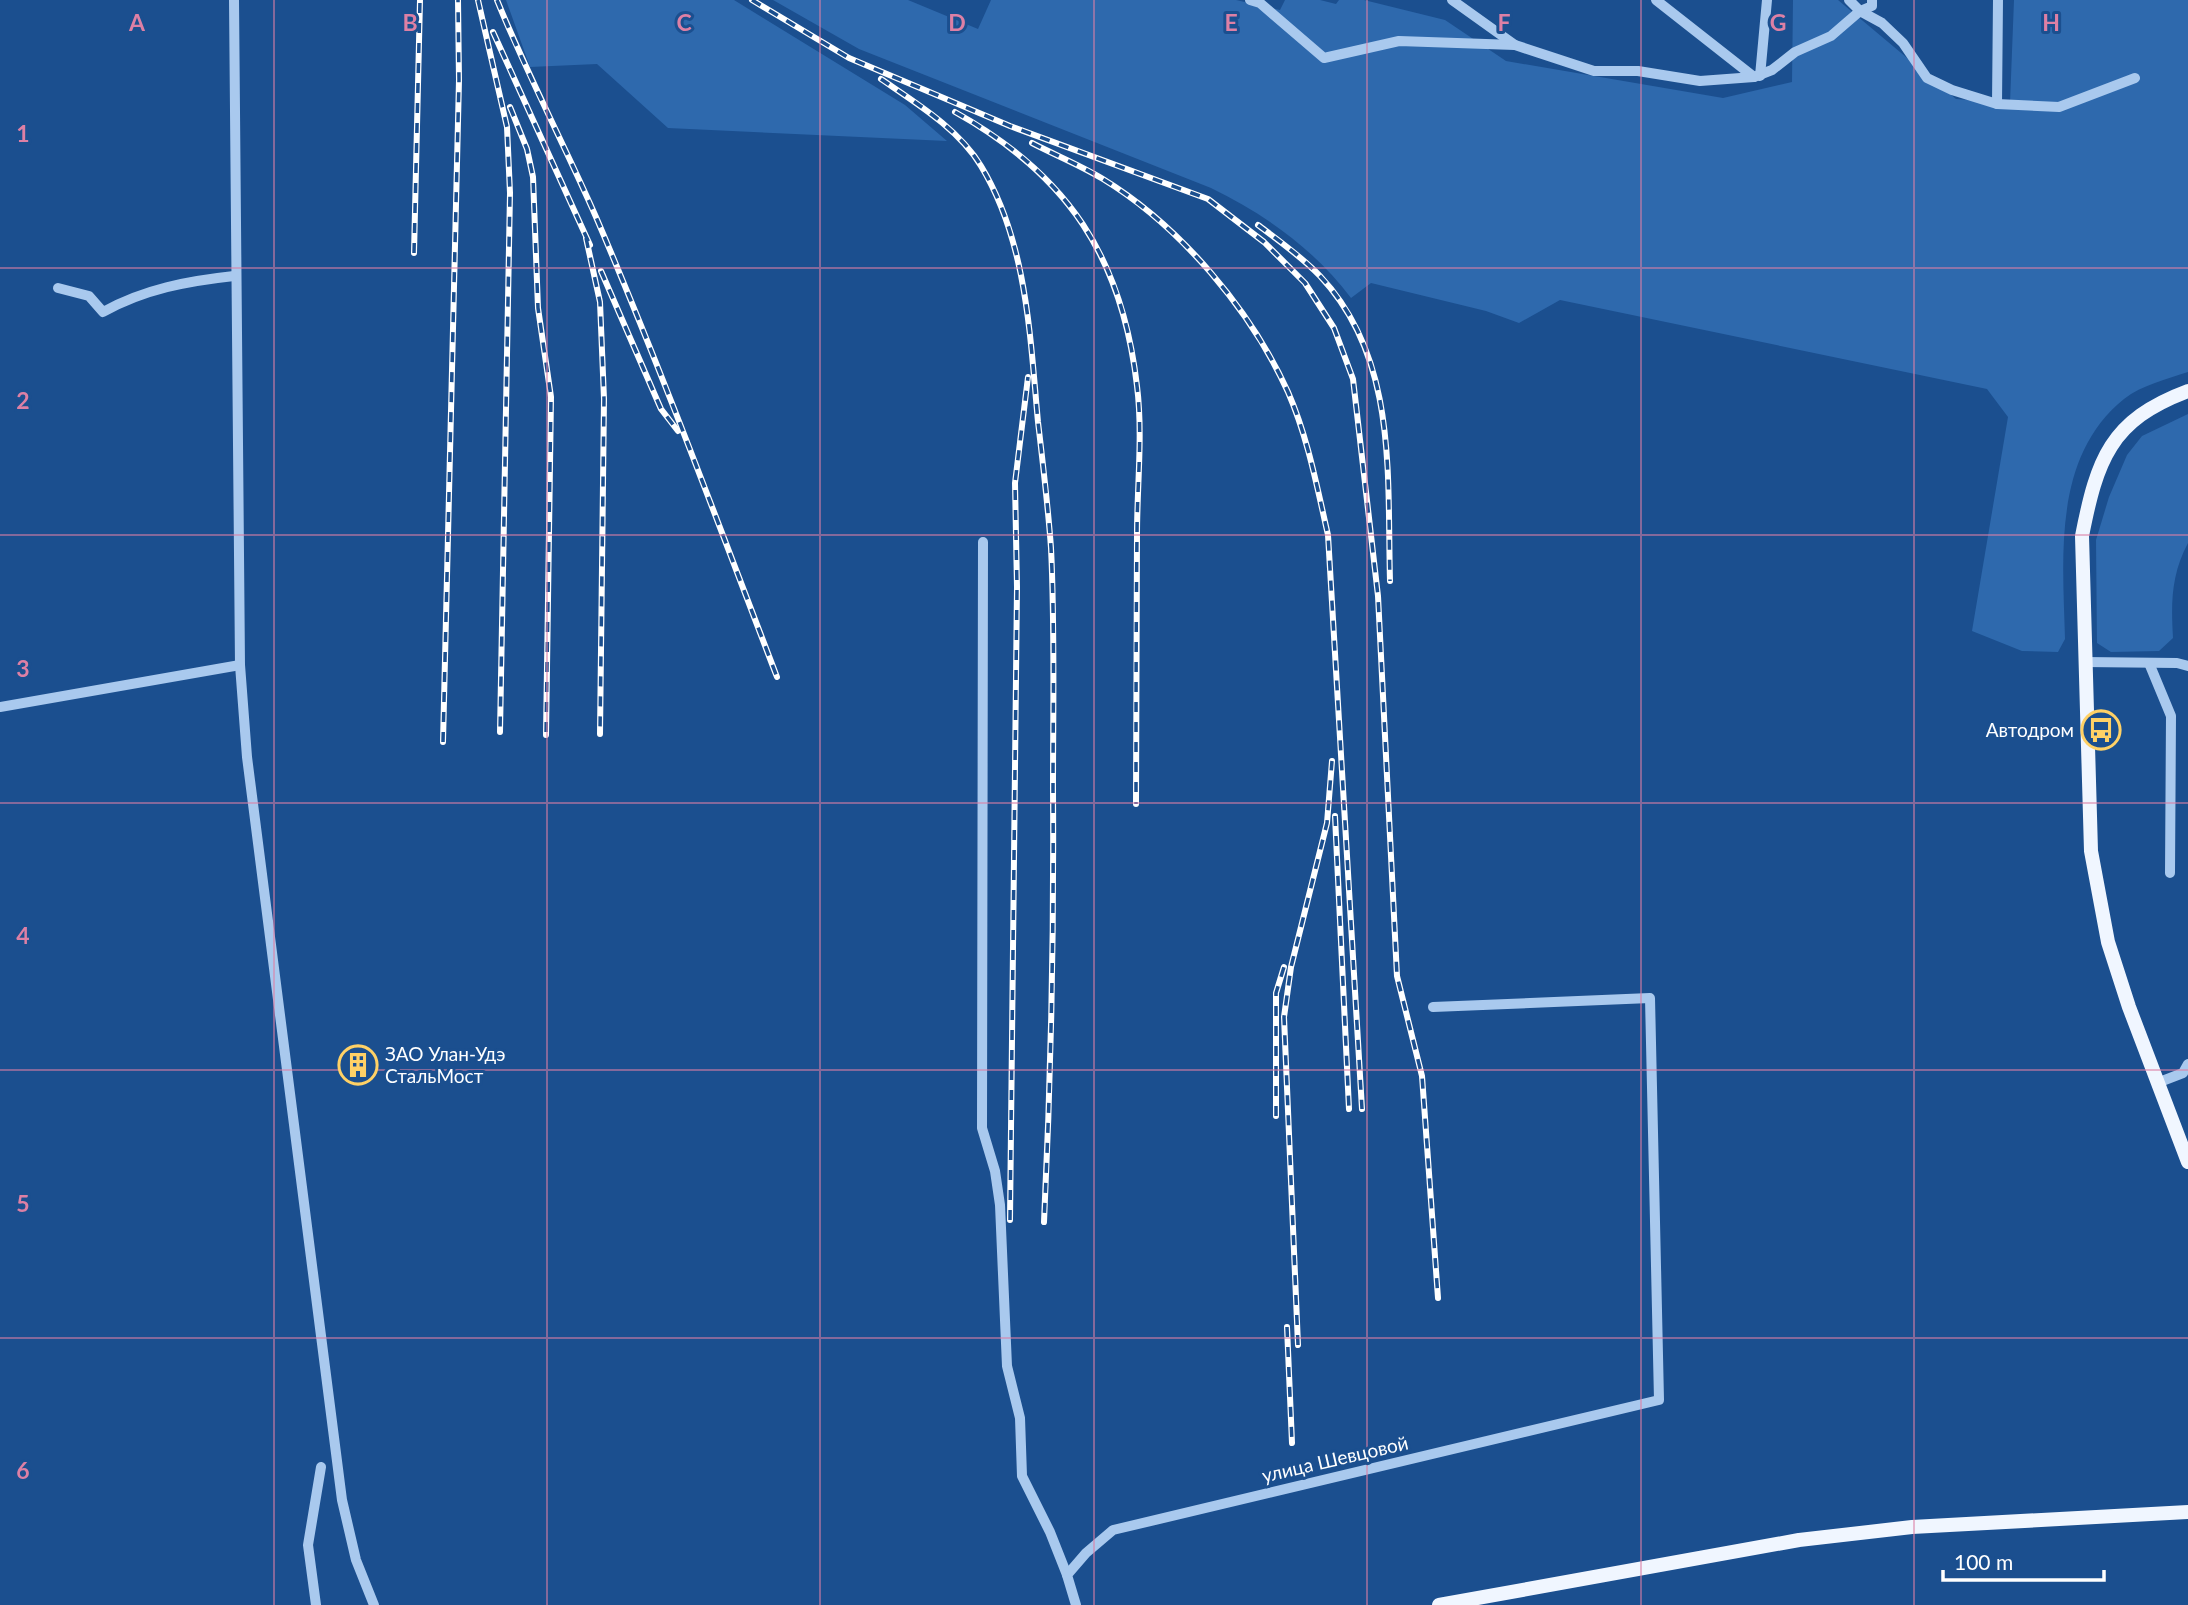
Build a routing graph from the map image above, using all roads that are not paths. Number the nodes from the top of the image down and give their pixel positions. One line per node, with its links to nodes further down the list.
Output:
1 (234, 0): 14 (street)
2 (1250, 0): 10 (street)
3 (1452, 0): 10 (street)
4 (1656, 0): 11 (street)
5 (1767, 0): 11 (street)
6 (1849, 0): 9 (street)
7 (1872, 0): 9 (street)
8 (1998, 0): 13 (street)
9 (1860, 11): 11 (street); 13 (street)
10 (1515, 45): 11 (street)
11 (1757, 77)
12 (2135, 78): 13 (street)
13 (1997, 104)
14 (234, 276): 15 (street); 20 (street)
15 (58, 288)
16 (2188, 391): 18 (main road)
17 (982, 542): 30 (street)
18 (2084, 662): 19 (street); 26 (main road)
19 (2149, 663): 21 (street); 23 (street)
20 (240, 665): 22 (street); 32 (street)
21 (2188, 666)
22 (0, 707)
23 (2170, 873)
24 (1433, 1007): 30 (street, улица Шевцовой)
25 (2187, 1072): 26 (street)
26 (2157, 1083): 27 (main road)
27 (2188, 1162)
28 (321, 1467): 31 (street)
29 (2188, 1512): 34 (main road)
30 (1067, 1575): 33 (street)
31 (316, 1605)
32 (374, 1605)
33 (1076, 1605)
34 (1439, 1605)

